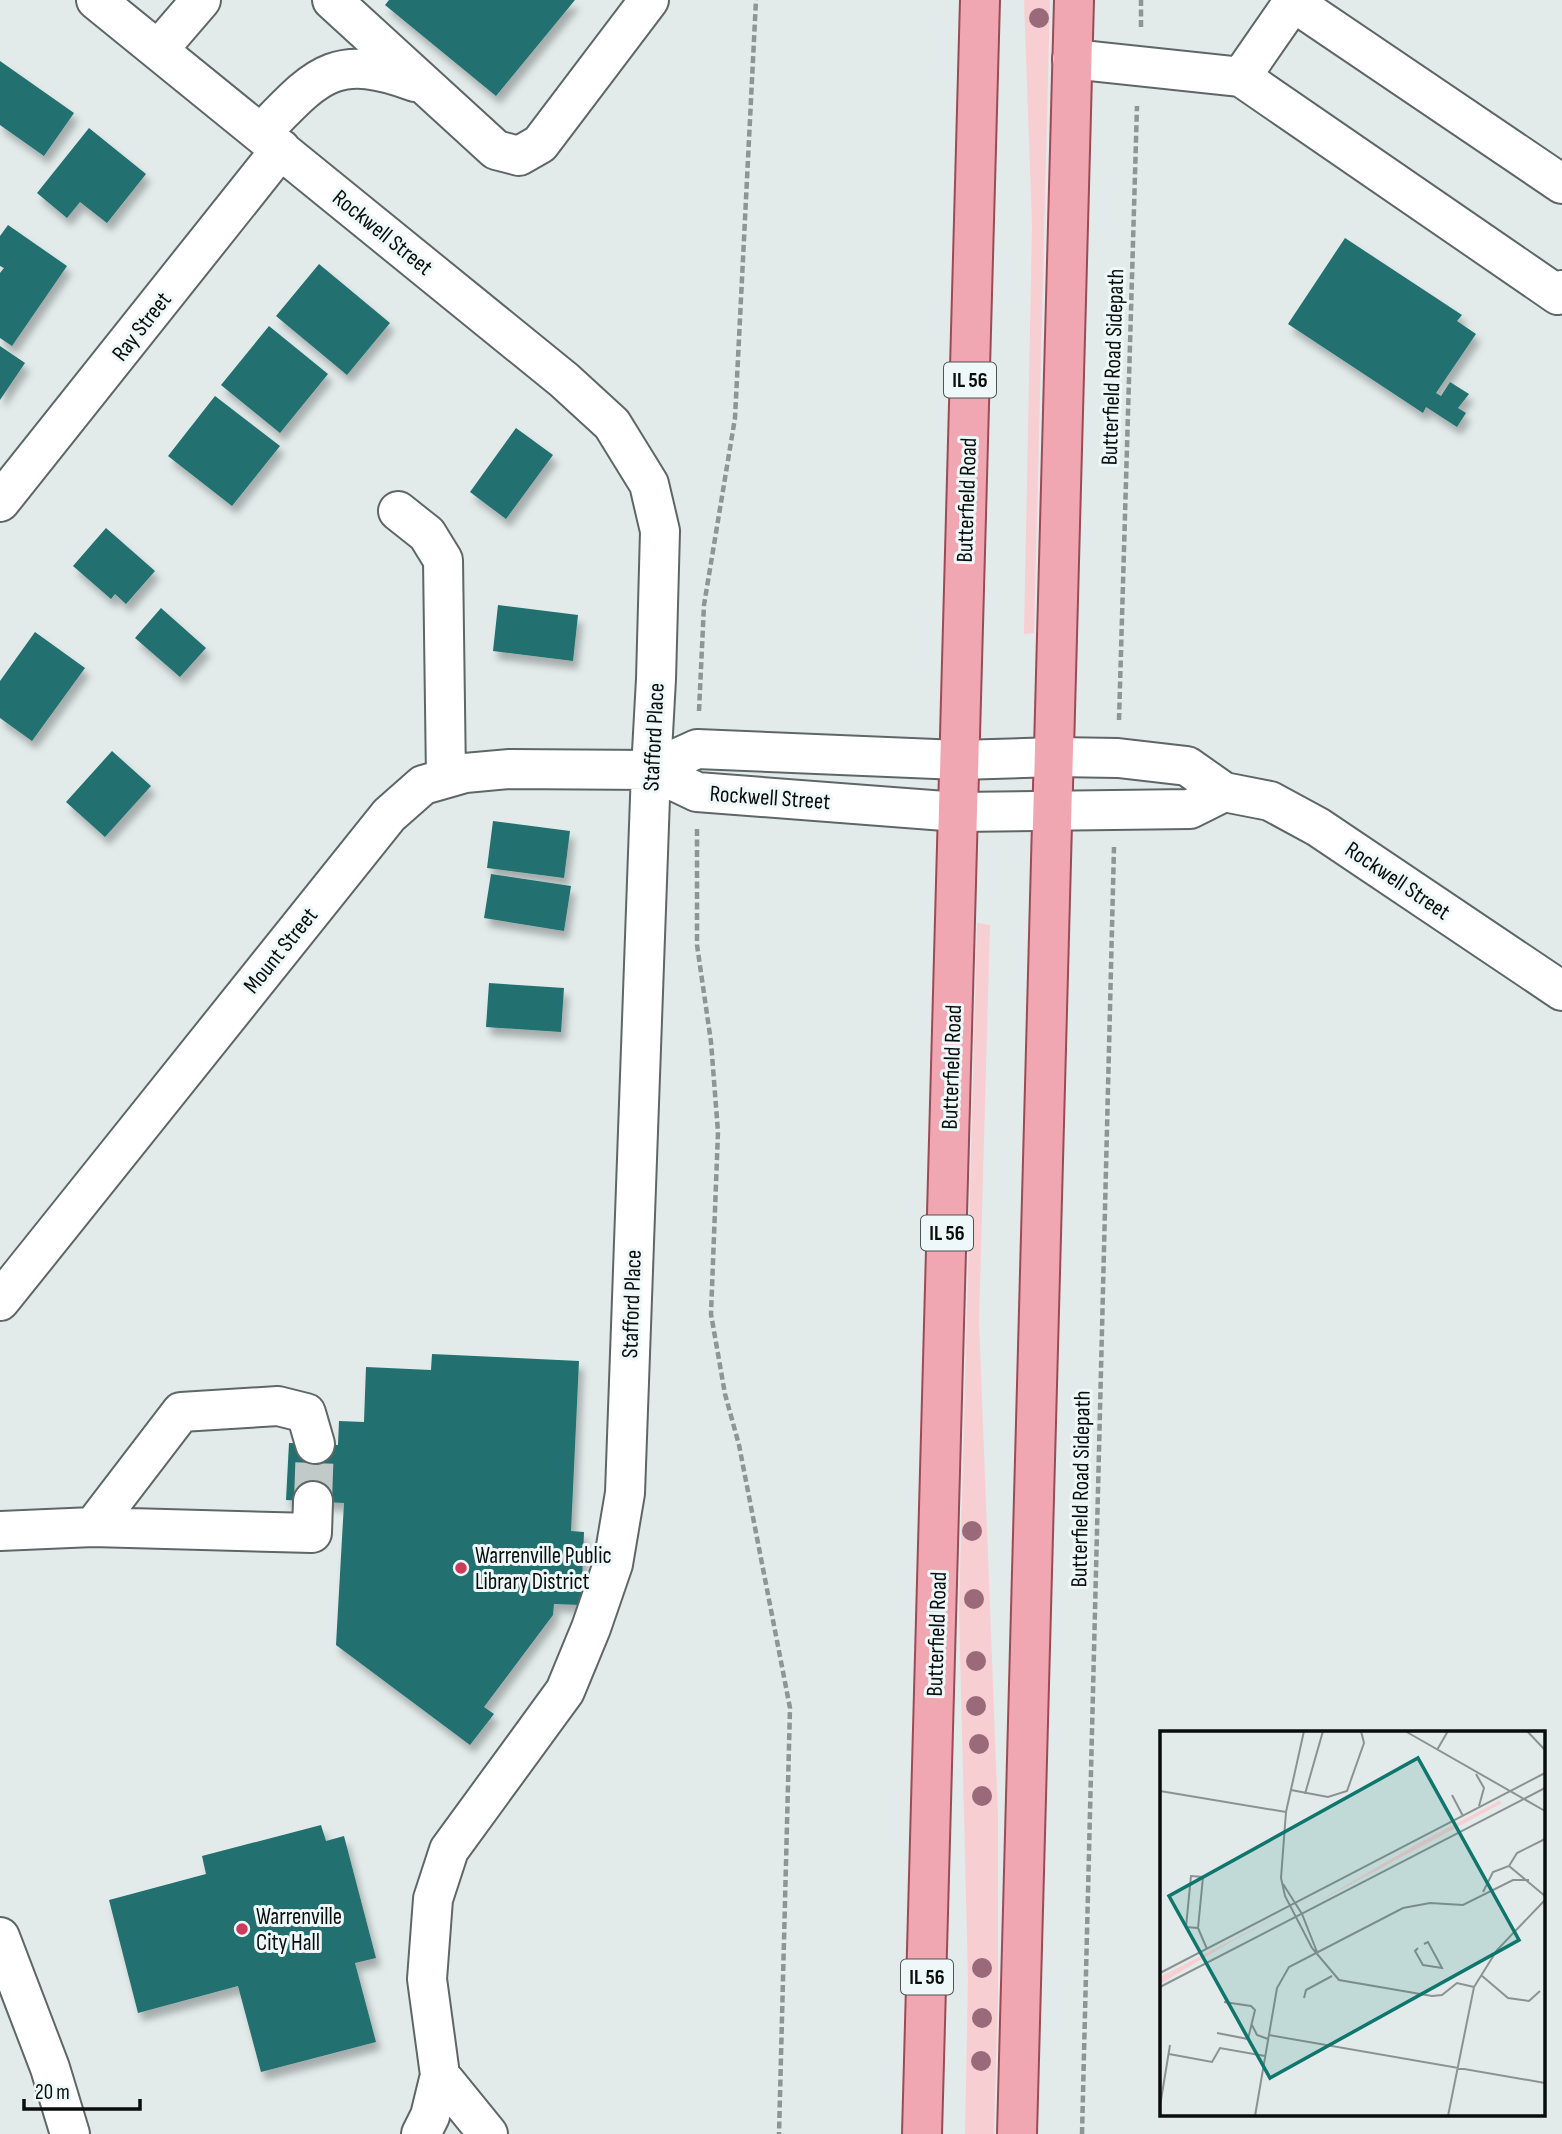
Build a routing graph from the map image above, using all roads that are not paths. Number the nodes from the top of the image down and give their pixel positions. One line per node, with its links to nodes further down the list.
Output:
1 (96, 0): 7 (street, Rockwell Street)
2 (201, 0): 7 (street)
3 (332, 0): 10 (street)
4 (649, 0): 10 (street)
5 (980, 0): 18 (main road, Butterfield Road / IL 56)
6 (1074, 0): 8 (main road)
7 (158, 50): 11 (street, Rockwell Street)
8 (1072, 59): 9 (street); 17 (main road)
9 (1241, 78): 12 (street); 13 (street)
10 (424, 85): 11 (street, Ray Street)
11 (271, 141): 14 (street, Rockwell Street); 15 (street, Ray Street)
12 (1562, 184)
13 (1562, 290)
14 (649, 484): 19 (street, Stafford Place)
15 (0, 502)
16 (398, 512): 20 (street)
17 (1055, 757): 18 (street, Rockwell Street); 21 (street, Rockwell Street); 23 (main road)
18 (959, 760): 19 (street, Rockwell Street); 22 (main road, Butterfield Road / IL 56)
19 (651, 770): 20 (street, Mount Street); 22 (street, Rockwell Street); 31 (street, Stafford Place)
20 (446, 778): 25 (street, Mount Street)
21 (1224, 792): 23 (street, Rockwell Street); 24 (street, Rockwell Street)
22 (958, 812): 23 (street, Rockwell Street); 35 (main road, Butterfield Road / IL 56)
23 (1054, 812): 36 (main road)
24 (1562, 991)
25 (0, 1300)
26 (314, 1444): 28 (street)
27 (313, 1501): 28 (street)
28 (93, 1527): 29 (street)
29 (0, 1531)
30 (0, 1937): 32 (street)
31 (440, 2075): 33 (street, Stafford Place); 34 (street)
32 (70, 2134)
33 (421, 2134)
34 (488, 2134)
35 (922, 2134)
36 (1017, 2134)

